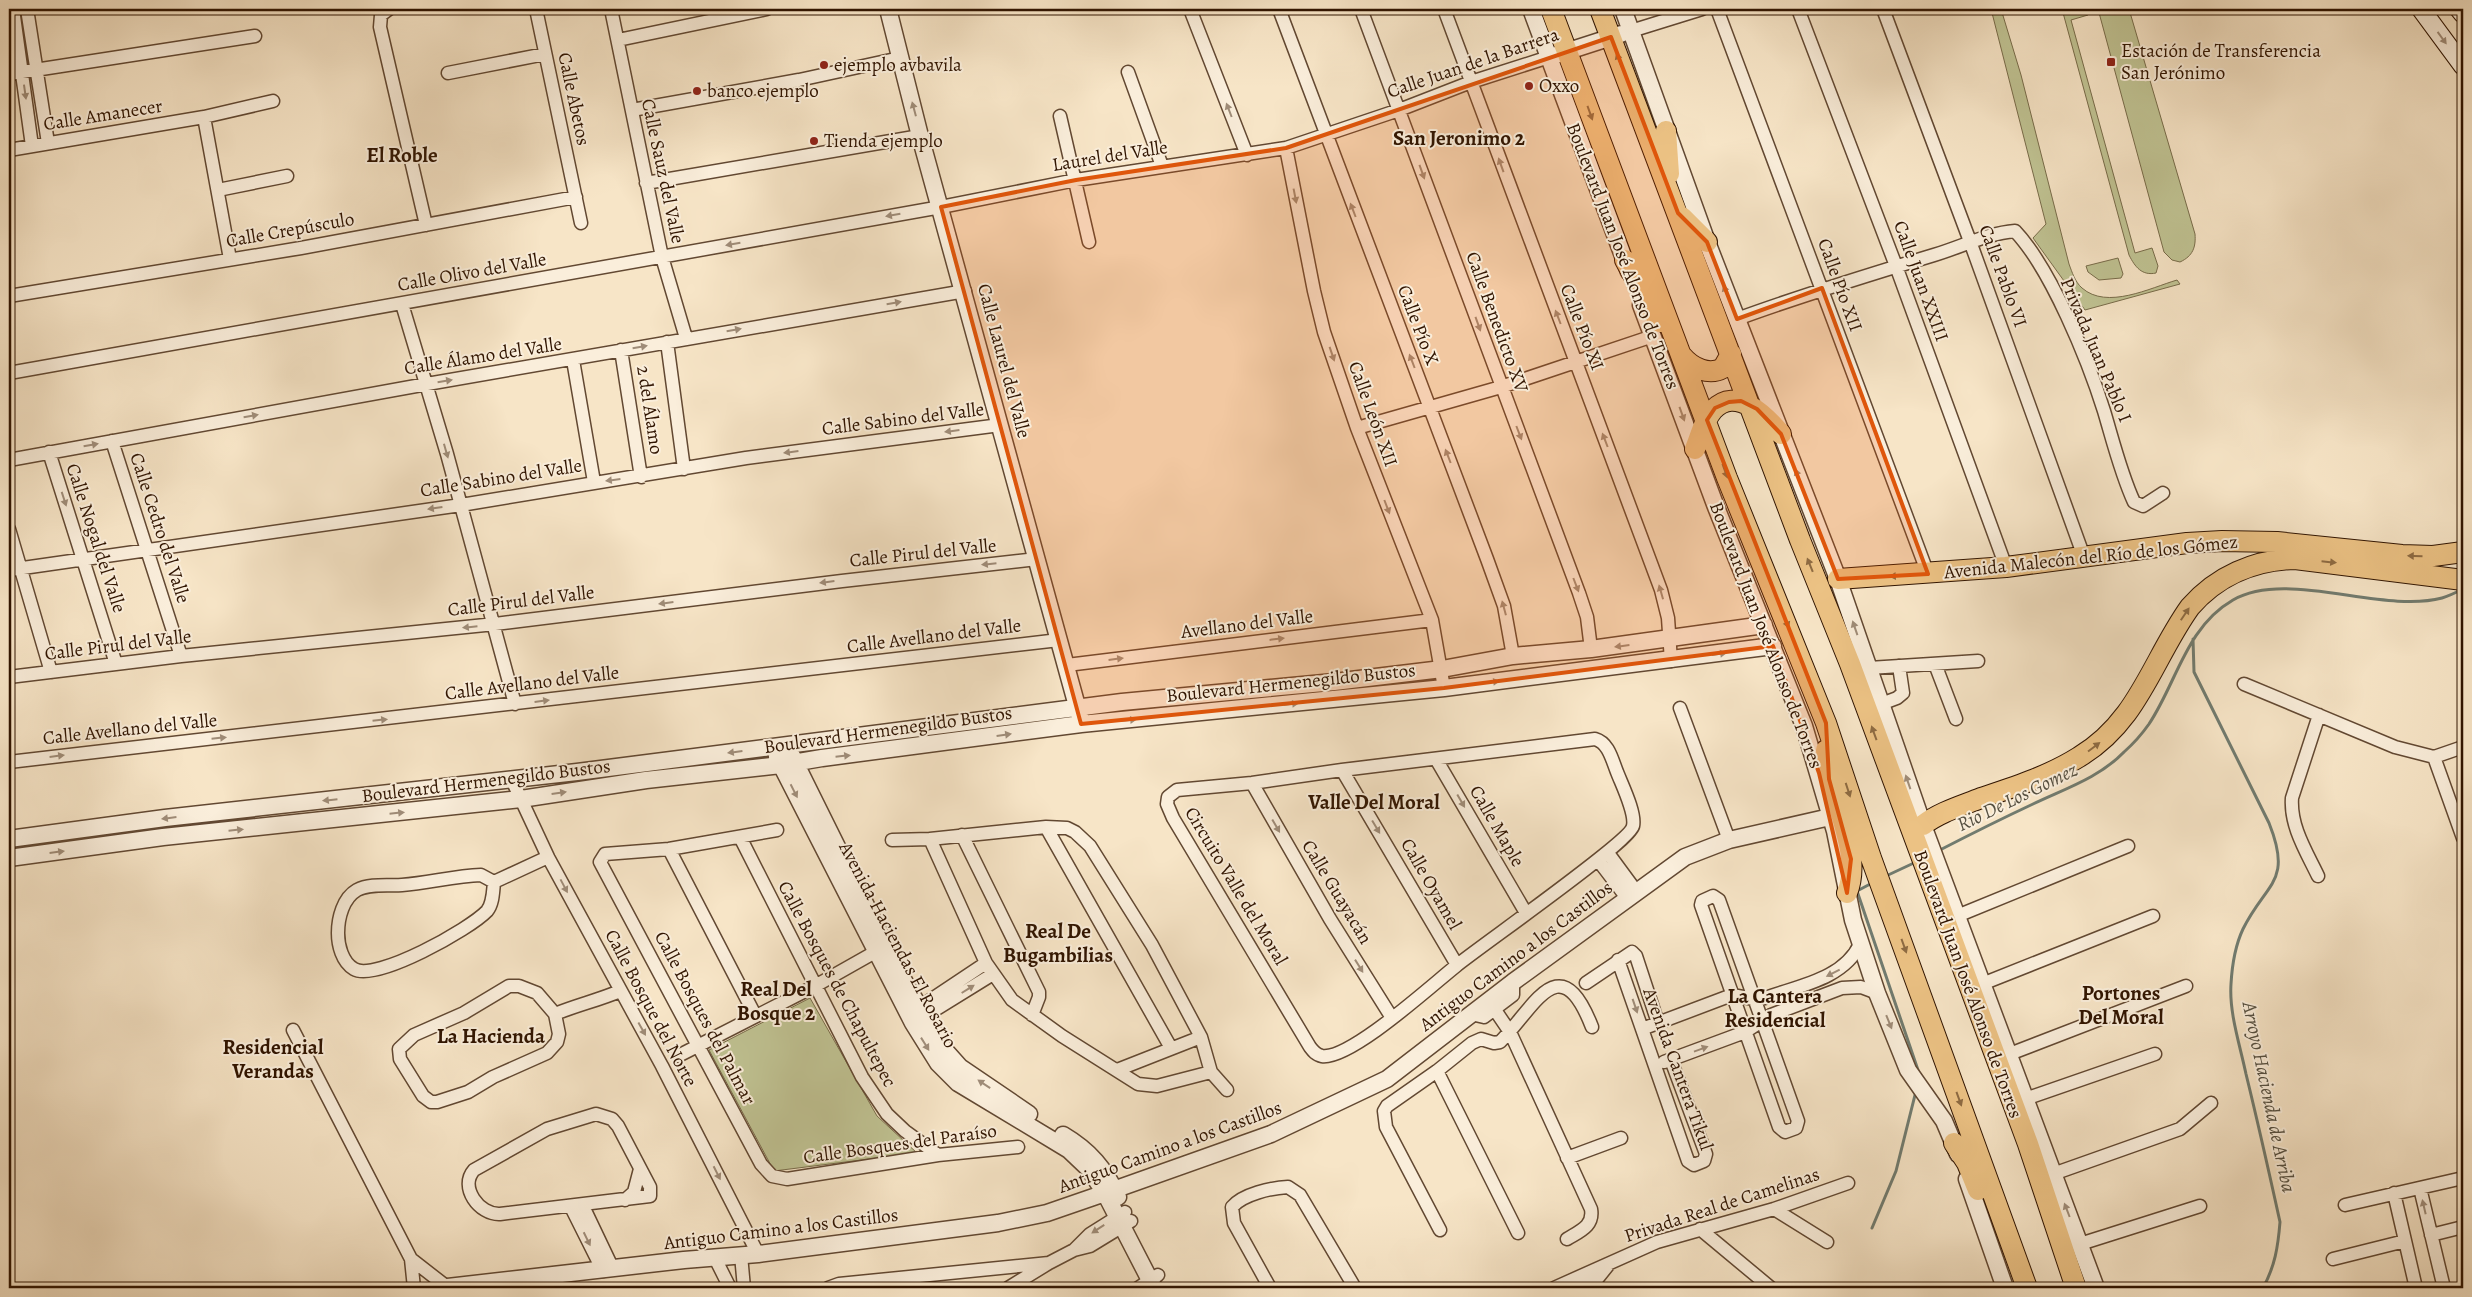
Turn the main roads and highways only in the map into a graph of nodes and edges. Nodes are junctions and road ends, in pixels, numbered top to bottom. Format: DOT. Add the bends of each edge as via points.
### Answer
graph roads {
  1 [pos="1551,9"];
  2 [pos="1600,9"];
  3 [pos="2421,9"];
  4 [pos="2460,9"];
  5 [pos="2463,14"];
  6 [pos="2463,66"];
  7 [pos="1666,131"];
  8 [pos="1670,193"];
  9 [pos="1678,213"];
  10 [pos="1707,242"];
  11 [pos="1625,260"];
  12 [pos="1731,354"];
  13 [pos="1684,359"];
  14 [pos="1750,405"];
  15 [pos="1707,420"];
  16 [pos="1780,434"];
  17 [pos="1695,449"];
  18 [pos="2463,552"];
  19 [pos="1838,579"];
  20 [pos="2463,580"];
  21 [pos="1826,723"];
  22 [pos="1919,827"];
  23 [pos="1847,893"];
  24 [pos="1954,1143"];
  25 [pos="2026,1288"];
  26 [pos="2076,1288"];
  1 -- 13 [label="main road, Boulevard Juan José Alonso de Torres, one-way" via="1558,54"];
  8 -- 2 [label="main road, Boulevard Juan José Alonso de Torres, one-way"];
  3 -- 6 [label="main road, one-way"];
  4 -- 5 [label="main road"];
  7 -- 8 [label="main road"];
  8 -- 9 [label="main road, Boulevard Juan José Alonso de Torres"];
  9 -- 10 [label="main road"];
  9 -- 12 [label="main road, Boulevard Juan José Alonso de Torres"];
  11 -- 13 [label="main road" via="1662,328"];
  12 -- 13 [label="main road" via="1726,365 1715,372 1702,370"];
  12 -- 14 [label="main road, Boulevard Juan José Alonso de Torres"];
  13 -- 15 [label="main road, Boulevard Juan José Alonso de Torres"];
  14 -- 15 [label="main road" via="1735,401 1719,406"];
  14 -- 16 [label="main road"];
  22 -- 14 [label="main road, Boulevard Juan José Alonso de Torres, one-way" via="1800,540"];
  15 -- 17 [label="main road"];
  15 -- 21 [label="main road, Boulevard Juan José Alonso de Torres, one-way" via="1727,478"];
  18 -- 19 [label="main road, Avenida Malecón del Río de los Gómez, one-way" via="2434,556 2402,555 2277,542 2230,541 2187,543 2006,567"];
  22 -- 20 [label="main road, Avenida Malecón del Río de los Gómez, one-way" via="1948,811 2056,770 2096,746 2129,712 2190,607 2200,595 2245,567 2278,559 2333,562"];
  21 -- 23 [label="main road" via="1829,779 1851,859"];
  21 -- 25 [label="main road, Boulevard Juan José Alonso de Torres, one-way" via="1871,858"];
  22 -- 26 [label="main road, Boulevard Juan José Alonso de Torres"];
  24 -- 25 [label="main road" via="1972,1174 2000,1248 2013,1273"];
}
